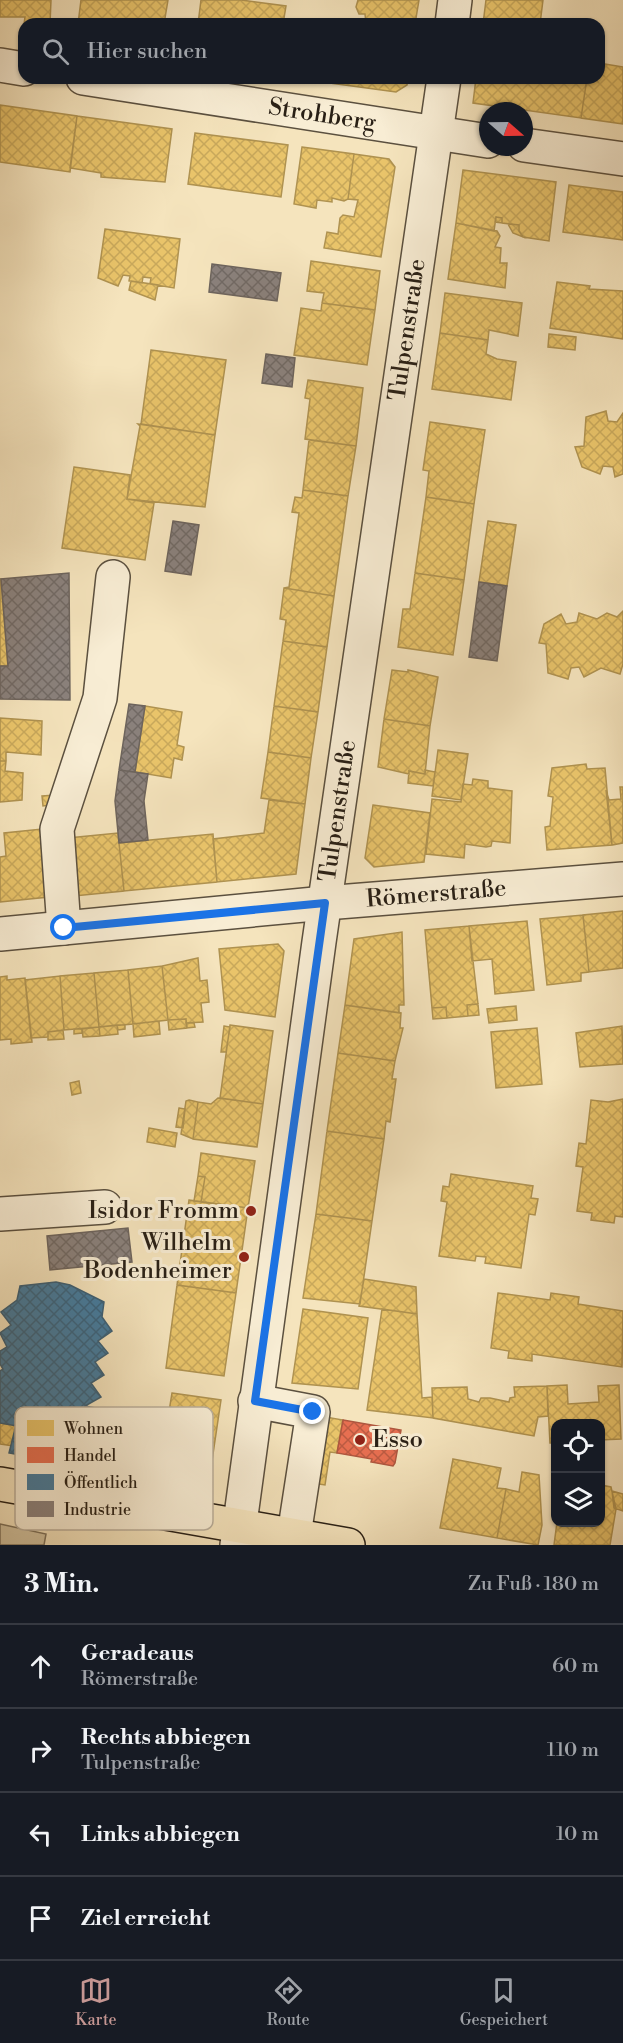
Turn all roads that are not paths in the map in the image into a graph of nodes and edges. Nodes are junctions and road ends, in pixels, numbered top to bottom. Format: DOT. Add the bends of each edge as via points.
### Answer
graph roads {
  1 [pos="455,0"];
  2 [pos="453,18"];
  3 [pos="0,65"];
  4 [pos="18,68"];
  5 [pos="121,84"];
  6 [pos="443,84"];
  7 [pos="436,134"];
  8 [pos="479,140"];
  9 [pos="533,147"];
  10 [pos="623,159"];
  11 [pos="113,577"];
  12 [pos="623,879"];
  13 [pos="325,903"];
  14 [pos="64,928"];
  15 [pos="0,934"];
  16 [pos="105,1207"];
  17 [pos="0,1214"];
  18 [pos="255,1401"];
  19 [pos="0,1484"];
  20 [pos="15,1487"];
  21 [pos="213,1530"];
  22 [pos="238,1535"];
  23 [pos="294,1535"];
  24 [pos="348,1545"];
  1 -- 2 [label="street"];
  3 -- 4 [label="street"];
  5 -- 7 [label="street, Strohberg"];
  6 -- 7 [label="street, Tulpenstraße"];
  7 -- 8 [label="street, Strohberg"];
  7 -- 13 [label="street, Tulpenstraße"];
  9 -- 10 [label="street"];
  11 -- 14 [label="street" via="100,698 57,829"];
  12 -- 13 [label="street, Römerstraße"];
  13 -- 14 [label="street, Römerstraße"];
  13 -- 18 [label="street, Tulpenstraße"];
  14 -- 15 [label="street, Römerstraße"];
  16 -- 17 [label="street"];
  18 -- 22 [label="street, Tulpenstraße"];
  18 -- 23 [label="street" via="313,1412"];
  19 -- 20 [label="main road"];
  21 -- 22 [label="main road"];
  22 -- 23 [label="main road"];
  23 -- 24 [label="main road"];
}
